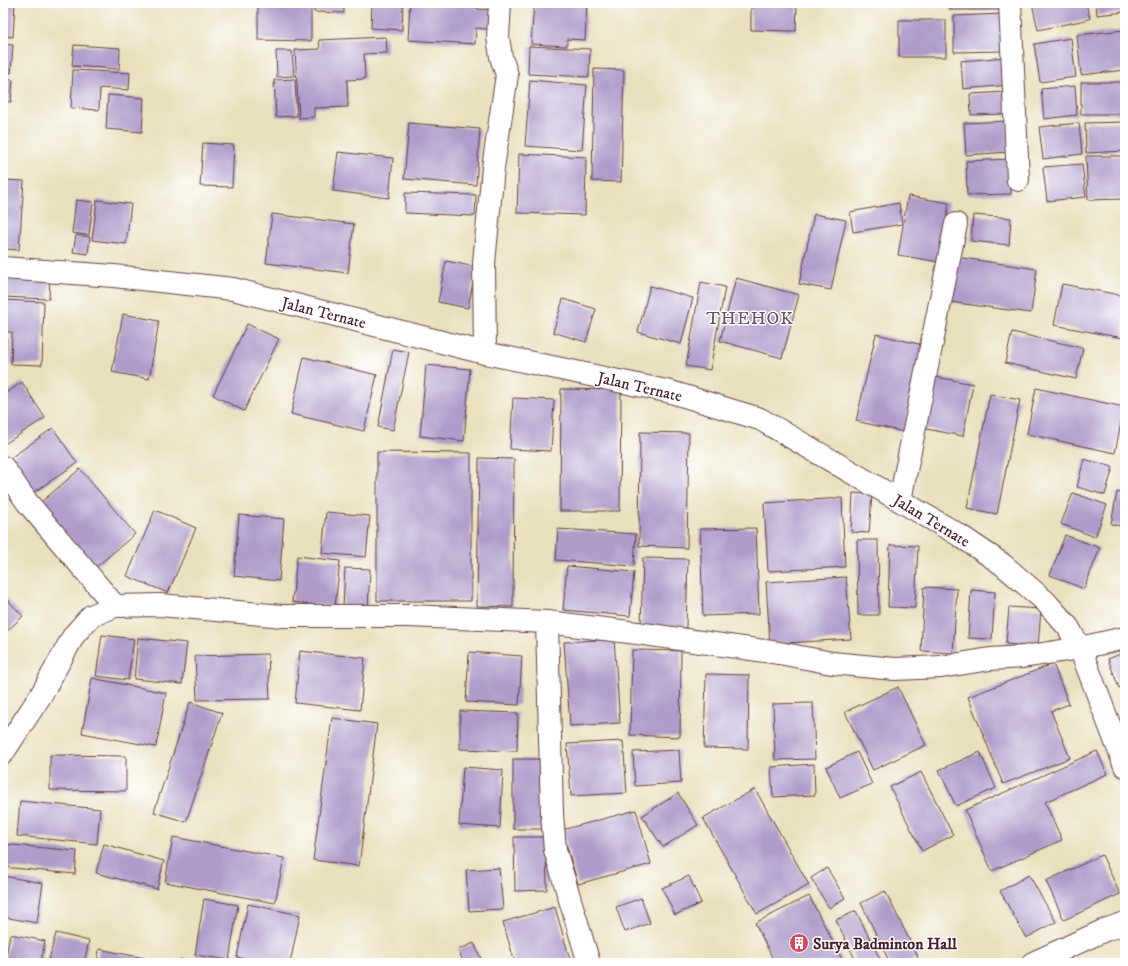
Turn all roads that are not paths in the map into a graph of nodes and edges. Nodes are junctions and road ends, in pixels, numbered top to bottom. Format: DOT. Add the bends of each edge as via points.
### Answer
graph roads {
  1 [pos="500,3"];
  2 [pos="1010,3"];
  3 [pos="1018,180"];
  4 [pos="956,224"];
  5 [pos="3,268"];
  6 [pos="486,353"];
  7 [pos="3,467"];
  8 [pos="900,500"];
  9 [pos="115,606"];
  10 [pos="547,622"];
  11 [pos="1125,638"];
  12 [pos="1080,648"];
  13 [pos="3,753"];
  14 [pos="1125,766"];
  15 [pos="1125,924"];
  16 [pos="589,963"];
  17 [pos="1033,963"];
  1 -- 6 [label="street" via="498,37 507,75 493,168 484,263"];
  2 -- 3 [label="street"];
  4 -- 8 [label="street"];
  5 -- 6 [label="street, Jalan Ternate" via="114,276 233,289"];
  6 -- 8 [label="street, Jalan Ternate" via="671,392 760,419"];
  7 -- 9 [label="street" via="27,502"];
  8 -- 12 [label="street, Jalan Ternate" via="1002,564 1045,601 1068,627"];
  9 -- 10 [label="street" via="160,605 282,616 409,616"];
  9 -- 13 [label="street" via="91,616 74,635 41,695"];
  10 -- 12 [label="street" via="684,639 832,663 895,669 940,667"];
  10 -- 16 [label="street" via="555,850"];
  11 -- 12 [label="street"];
  12 -- 14 [label="street, Jalan Ternate"];
  15 -- 17 [label="street" via="1105,930"];
}
